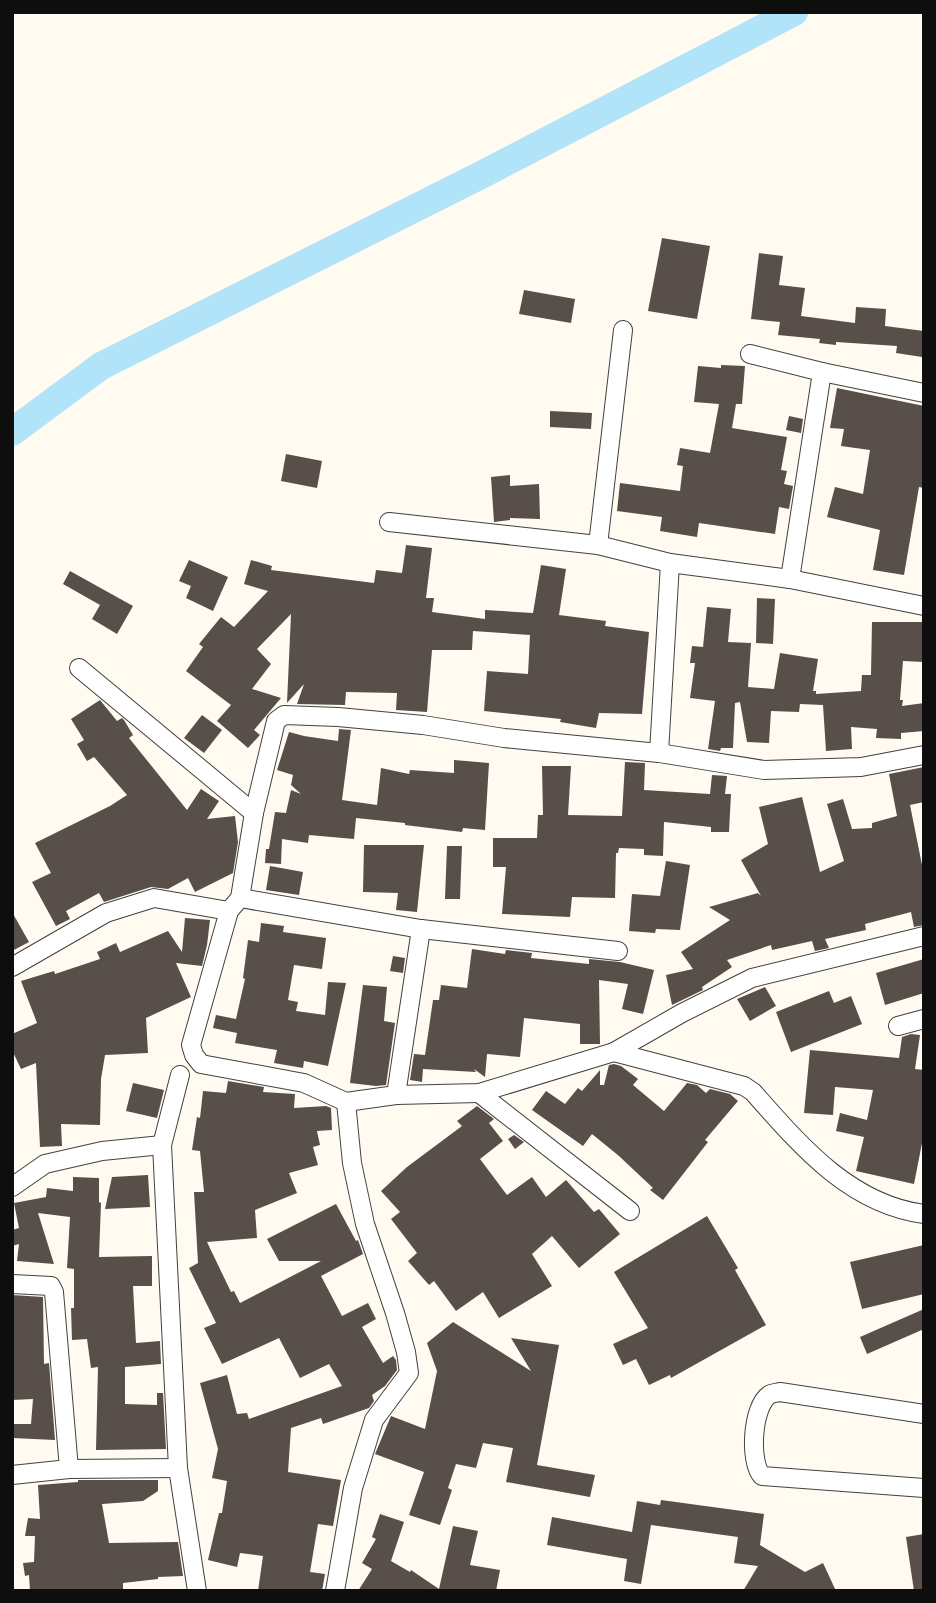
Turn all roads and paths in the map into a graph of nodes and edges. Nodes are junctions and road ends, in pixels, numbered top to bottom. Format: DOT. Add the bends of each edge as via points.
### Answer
graph roads {
  1 [pos="623,330"];
  2 [pos="750,354"];
  3 [pos="822,372"];
  4 [pos="924,393"];
  5 [pos="389,522"];
  6 [pos="598,545"];
  7 [pos="670,563"];
  8 [pos="790,579"];
  9 [pos="924,606"];
  10 [pos="79,668"];
  11 [pos="659,752"];
  12 [pos="924,755"];
  13 [pos="254,813"];
  14 [pos="234,905"];
  15 [pos="421,929"];
  16 [pos="924,936"];
  17 [pos="618,951"];
  18 [pos="12,967"];
  19 [pos="924,1018"];
  20 [pos="898,1027"];
  21 [pos="614,1052"];
  22 [pos="180,1075"];
  23 [pos="479,1093"];
  24 [pos="396,1095"];
  25 [pos="346,1102"];
  26 [pos="162,1145"];
  27 [pos="12,1187"];
  28 [pos="630,1211"];
  29 [pos="924,1214"];
  30 [pos="12,1284"];
  31 [pos="924,1414"];
  32 [pos="178,1468"];
  33 [pos="69,1469"];
  34 [pos="12,1475"];
  35 [pos="924,1489"];
  36 [pos="197,1591"];
  37 [pos="335,1591"];
  1 -- 6 [label="street"];
  2 -- 3 [label="street"];
  3 -- 4 [label="street"];
  3 -- 8 [label="street"];
  5 -- 6 [label="street"];
  6 -- 7 [label="street"];
  7 -- 8 [label="street"];
  7 -- 11 [label="street"];
  8 -- 9 [label="street"];
  10 -- 13 [label="street"];
  11 -- 12 [label="street" via="764,770 862,767"];
  11 -- 13 [label="street" via="284,715 276,721"];
  13 -- 14 [label="street"];
  14 -- 15 [label="street"];
  14 -- 18 [label="street" via="154,898 106,913"];
  14 -- 25 [label="street" via="191,1045 194,1055 201,1065 304,1083"];
  15 -- 17 [label="street"];
  15 -- 24 [label="street"];
  16 -- 21 [label="street" via="752,978"];
  19 -- 20 [label="street"];
  21 -- 23 [label="street"];
  21 -- 29 [label="street" via="744,1086 842,1181 876,1202"];
  22 -- 26 [label="street"];
  23 -- 24 [label="street"];
  23 -- 28 [label="street"];
  24 -- 25 [label="street"];
  25 -- 37 [label="street" via="365,1224 395,1313 409,1373 374,1420 353,1488"];
  26 -- 27 [label="street" via="102,1151 46,1164"];
  26 -- 32 [label="street"];
  30 -- 33 [label="street" via="51,1286 54,1292"];
  31 -- 35 [label="street" via="780,1392 768,1395 762,1403 753,1456 762,1476"];
  32 -- 33 [label="street"];
  32 -- 36 [label="street"];
  33 -- 34 [label="street"];
}
